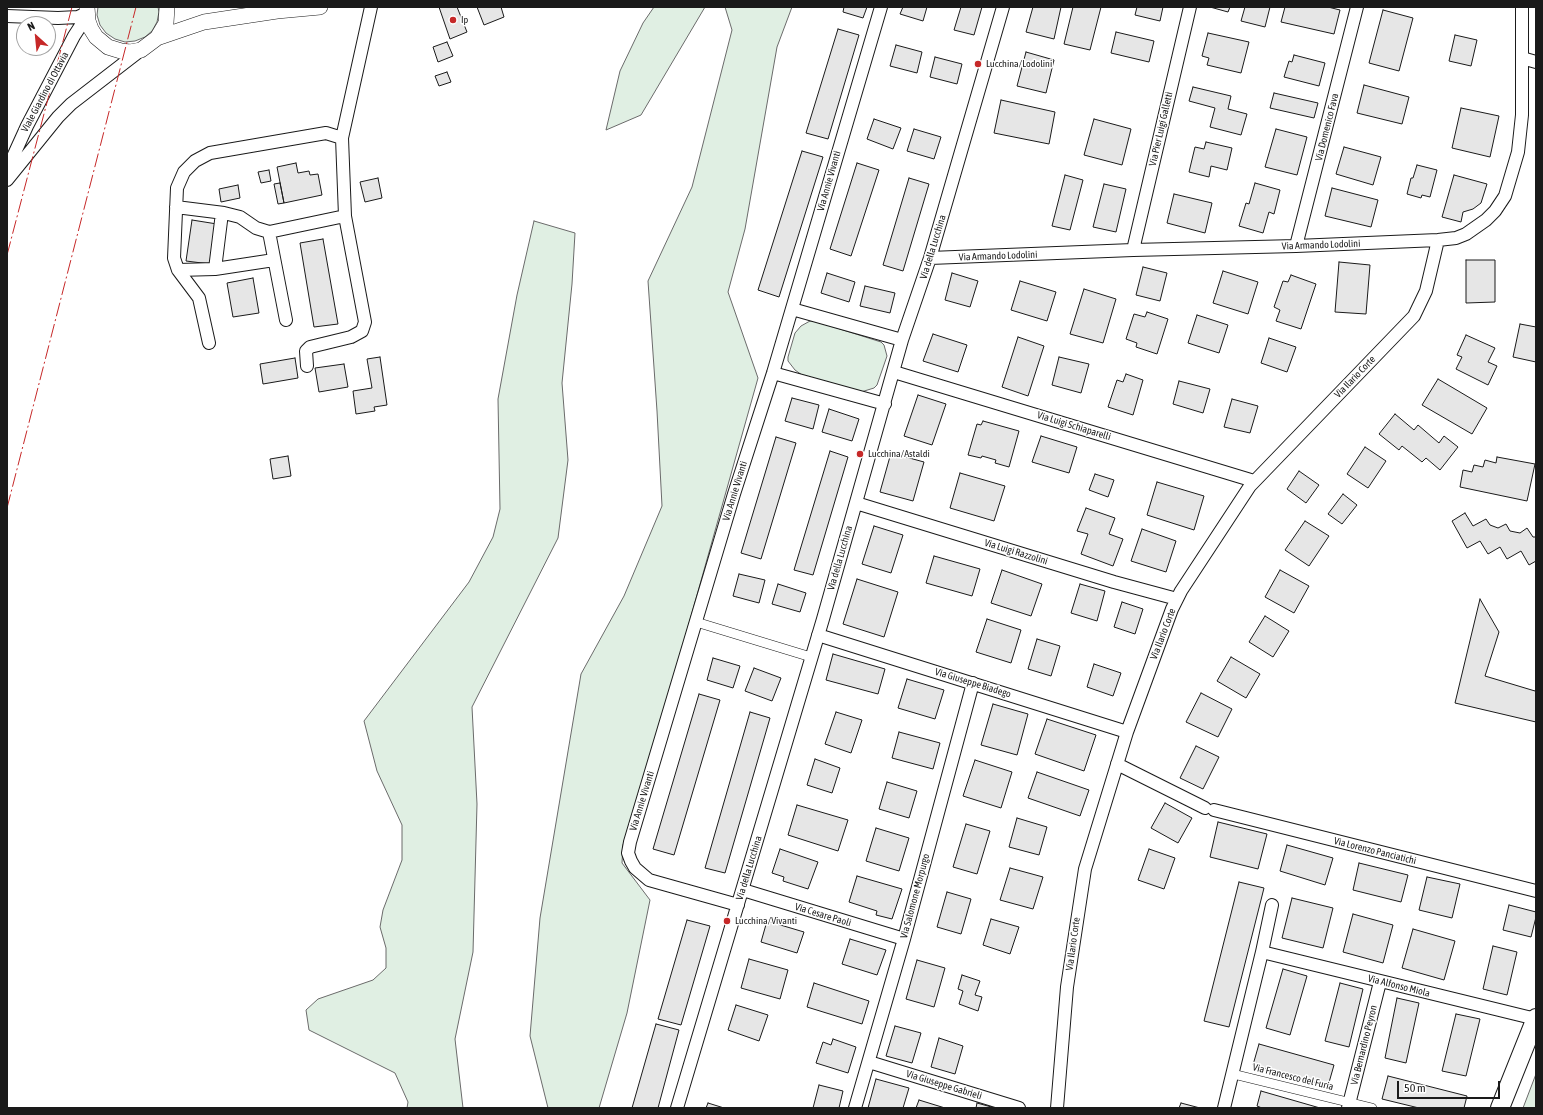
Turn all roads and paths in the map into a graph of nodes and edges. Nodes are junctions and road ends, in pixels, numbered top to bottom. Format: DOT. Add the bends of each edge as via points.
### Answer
graph roads {
  1 [pos="167,7"];
  2 [pos="245,7"];
  3 [pos="320,7"];
  4 [pos="371,7"];
  5 [pos="881,7"];
  6 [pos="1003,7"];
  7 [pos="1190,7"];
  8 [pos="1357,7"];
  9 [pos="1522,7"];
  10 [pos="277,11"];
  11 [pos="87,12"];
  12 [pos="7,16"];
  13 [pos="157,38"];
  14 [pos="141,50"];
  15 [pos="1522,58"];
  16 [pos="1536,62"];
  17 [pos="342,138"];
  18 [pos="7,170"];
  19 [pos="7,180"];
  20 [pos="176,207"];
  21 [pos="222,213"];
  22 [pos="345,216"];
  23 [pos="269,232"];
  24 [pos="1438,240"];
  25 [pos="1296,246"];
  26 [pos="1133,250"];
  27 [pos="930,258"];
  28 [pos="274,260"];
  29 [pos="214,269"];
  30 [pos="178,270"];
  31 [pos="792,309"];
  32 [pos="286,320"];
  33 [pos="902,340"];
  34 [pos="209,343"];
  35 [pos="307,366"];
  36 [pos="894,372"];
  37 [pos="773,373"];
  38 [pos="885,404"];
  39 [pos="1254,481"];
  40 [pos="856,503"];
  41 [pos="1177,599"];
  42 [pos="696,622"];
  43 [pos="818,635"];
  44 [pos="811,657"];
  45 [pos="973,683"];
  46 [pos="1127,732"];
  47 [pos="1117,764"];
  48 [pos="742,890"];
  49 [pos="1536,891"];
  50 [pos="738,904"];
  51 [pos="1272,905"];
  52 [pos="904,939"];
  53 [pos="1262,952"];
  54 [pos="1380,982"];
  55 [pos="1536,1019"];
  56 [pos="869,1062"];
  57 [pos="1233,1074"];
  58 [pos="1349,1105"];
  59 [pos="677,1108"];
  60 [pos="855,1108"];
  61 [pos="1019,1108"];
  62 [pos="1058,1108"];
  63 [pos="1224,1108"];
  64 [pos="1372,1108"];
  65 [pos="1500,1108"];
  1 -- 13 [label="street" via="166,23"];
  2 -- 10 [label="street"];
  3 -- 10 [label="street"];
  4 -- 17 [label="street"];
  5 -- 31 [label="street, Via Annie Vivanti"];
  6 -- 27 [label="street, Via della Lucchina"];
  7 -- 26 [label="street, Via Pier Luigi Galletti"];
  8 -- 25 [label="street, Via Domenico Fava"];
  9 -- 15 [label="street, Via Armando Lodolini"];
  10 -- 13 [label="street" via="204,22"];
  11 -- 12 [label="street" via="78,16 58,18"];
  11 -- 14 [label="street" via="91,29 108,47 121,51"];
  11 -- 18 [label="street, Viale Giardino di Ottavia" via="27,126"];
  13 -- 14 [label="street"];
  14 -- 19 [label="street, Viale Giardino di Ottavia" via="71,104"];
  15 -- 16 [label="street"];
  15 -- 24 [label="street, Via Armando Lodolini" via="1520,136 1505,196 1495,211 1476,228 1456,238"];
  17 -- 20 [label="street" via="326,133 210,153 195,161 184,172 177,188"];
  17 -- 22 [label="street"];
  20 -- 21 [label="street"];
  20 -- 30 [label="street" via="174,258"];
  21 -- 23 [label="street" via="240,217 256,228"];
  21 -- 29 [label="street"];
  22 -- 23 [label="street"];
  22 -- 35 [label="street" via="365,322 362,331 351,337 310,346 306,351"];
  23 -- 28 [label="street"];
  24 -- 25 [label="street, Via Armando Lodolini"];
  24 -- 39 [label="street, Via Ilario Corte" via="1426,291 1414,316"];
  25 -- 26 [label="street, Via Armando Lodolini"];
  26 -- 27 [label="street, Via Armando Lodolini"];
  27 -- 33 [label="street, Via della Lucchina"];
  28 -- 29 [label="street"];
  28 -- 32 [label="street"];
  29 -- 30 [label="street"];
  30 -- 34 [label="street" via="199,298"];
  31 -- 33 [label="street"];
  31 -- 37 [label="street, Via Annie Vivanti"];
  33 -- 36 [label="street, Via della Lucchina"];
  36 -- 38 [label="street, Via della Lucchina"];
  36 -- 39 [label="street, Via Luigi Schiaparelli"];
  37 -- 38 [label="street"];
  37 -- 42 [label="street, Via Annie Vivanti"];
  38 -- 40 [label="street, Via della Lucchina"];
  39 -- 41 [label="street, Via Ilario Corte"];
  40 -- 41 [label="street, Via Luigi Razzolini"];
  40 -- 43 [label="street, Via della Lucchina"];
  41 -- 46 [label="street, Via Ilario Corte"];
  42 -- 44 [label="street"];
  42 -- 50 [label="street, Via Annie Vivanti" via="628,853 634,868 649,880"];
  43 -- 44 [label="street, Via della Lucchina"];
  43 -- 45 [label="street, Via Giuseppe Biadego"];
  44 -- 48 [label="street, Via della Lucchina"];
  45 -- 46 [label="street, Via Giuseppe Biadego"];
  45 -- 52 [label="street, Via Salomone Morpurgo"];
  46 -- 47 [label="street, Via Ilario Corte"];
  47 -- 49 [label="street, Via Lorenzo Panciatichi" via="1209,809"];
  47 -- 62 [label="street, Via Ilario Corte" via="1084,877 1067,987"];
  48 -- 50 [label="street, Via della Lucchina"];
  48 -- 52 [label="street, Via Cesare Paoli"];
  50 -- 59 [label="street, Via della Lucchina"];
  51 -- 53 [label="street"];
  52 -- 56 [label="street, Via Salomone Morpurgo"];
  53 -- 54 [label="street, Via Alfonso Miola"];
  53 -- 57 [label="street"];
  54 -- 55 [label="street, Via Alfonso Miola"];
  54 -- 58 [label="street, Via Bernardino Peyron"];
  55 -- 65 [label="main road"];
  56 -- 60 [label="street, Via Salomone Morpurgo"];
  56 -- 61 [label="street, Via Giuseppe Gabrieli"];
  57 -- 58 [label="street, Via Francesco del Furia"];
  57 -- 63 [label="street"];
  58 -- 64 [label="street, Via Francesco del Furia"];
}
